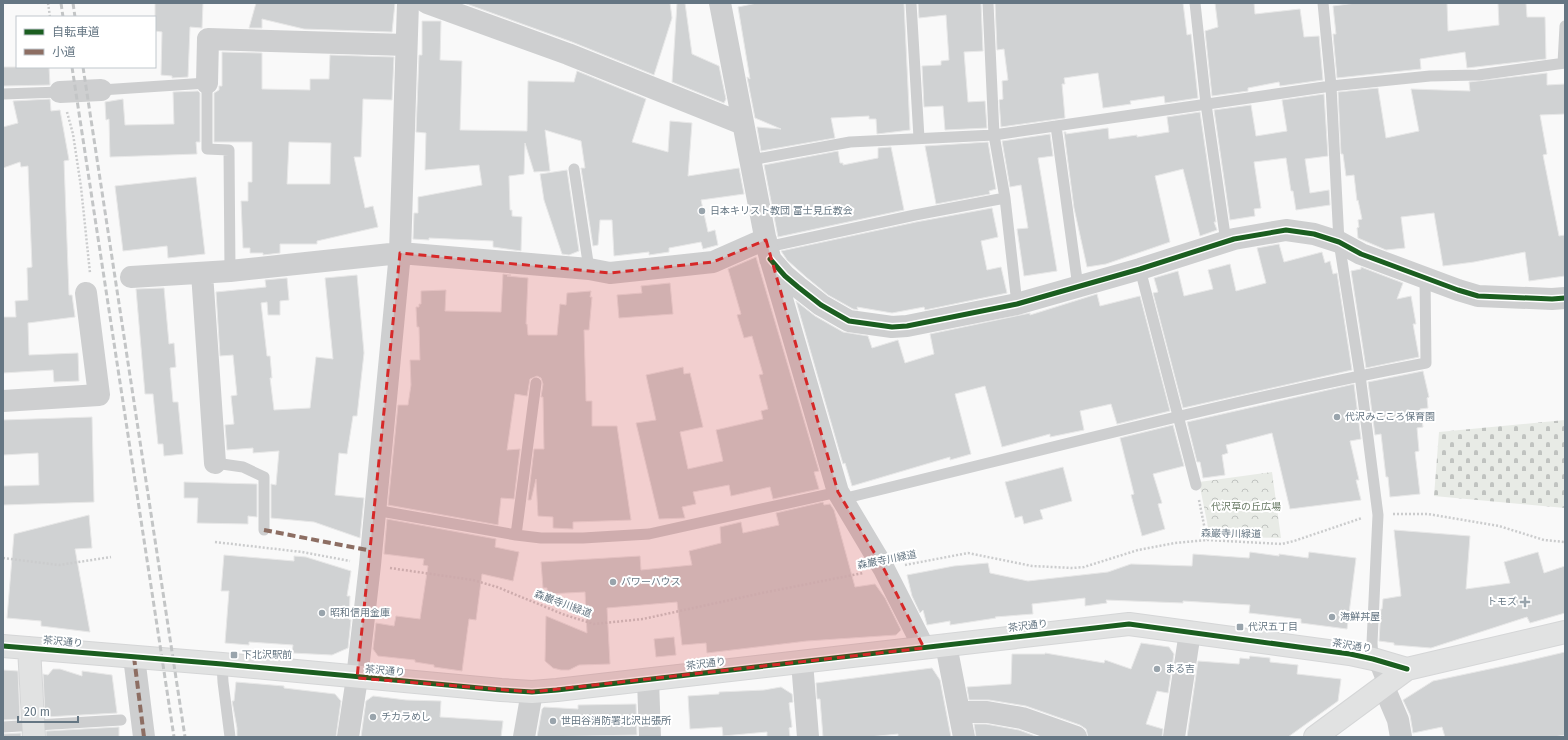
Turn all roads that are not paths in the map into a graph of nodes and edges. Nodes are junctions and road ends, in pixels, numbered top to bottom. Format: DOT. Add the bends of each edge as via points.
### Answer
graph roads {
  1 [pos="408,3"];
  2 [pos="427,3"];
  3 [pos="720,3"];
  4 [pos="911,3"];
  5 [pos="988,3"];
  6 [pos="1195,3"];
  7 [pos="1324,3"];
  8 [pos="1565,26"];
  9 [pos="406,45"];
  10 [pos="1564,63"];
  11 [pos="207,83"];
  12 [pos="1331,86"];
  13 [pos="101,90"];
  14 [pos="60,92"];
  15 [pos="3,94"];
  16 [pos="1206,104"];
  17 [pos="743,124"];
  18 [pos="1056,126"];
  19 [pos="994,135"];
  20 [pos="919,138"];
  21 [pos="751,160"];
  22 [pos="574,169"];
  23 [pos="1005,198"];
  24 [pos="1226,242"];
  25 [pos="1339,242"];
  26 [pos="768,249"];
  27 [pos="400,253"];
  28 [pos="589,269"];
  29 [pos="1140,269"];
  30 [pos="230,272"];
  31 [pos="202,273"];
  32 [pos="131,277"];
  33 [pos="1425,278"];
  34 [pos="1078,287"];
  35 [pos="86,293"];
  36 [pos="1565,298"];
  37 [pos="1017,304"];
  38 [pos="1360,375"];
  39 [pos="536,383"];
  40 [pos="3,401"];
  41 [pos="1178,417"];
  42 [pos="215,463"];
  43 [pos="1196,485"];
  44 [pos="840,496"];
  45 [pos="375,510"];
  46 [pos="264,530"];
  47 [pos="516,535"];
  48 [pos="1190,632"];
  49 [pos="1565,632"];
  50 [pos="946,645"];
  51 [pos="3,646"];
  52 [pos="29,648"];
  53 [pos="924,648"];
  54 [pos="134,657"];
  55 [pos="1374,658"];
  56 [pos="802,662"];
  57 [pos="222,664"];
  58 [pos="1407,669"];
  59 [pos="357,678"];
  60 [pos="648,680"];
  61 [pos="1384,687"];
  62 [pos="532,692"];
  63 [pos="960,712"];
  64 [pos="121,720"];
  65 [pos="3,727"];
  66 [pos="34,731"];
  67 [pos="144,737"];
  68 [pos="230,737"];
  69 [pos="348,737"];
  70 [pos="524,737"];
  71 [pos="650,737"];
  72 [pos="808,737"];
  73 [pos="964,737"];
  74 [pos="1076,737"];
  75 [pos="1174,737"];
  76 [pos="1315,737"];
  77 [pos="1401,737"];
  1 -- 9 [label="street"];
  2 -- 17 [label="street" via="568,54"];
  3 -- 17 [label="street"];
  4 -- 20 [label="lane"];
  5 -- 19 [label="lane"];
  6 -- 16 [label="lane"];
  7 -- 12 [label="lane"];
  8 -- 10 [label="lane"];
  9 -- 11 [label="street" via="208,39"];
  9 -- 27 [label="street"];
  10 -- 12 [label="lane" via="1478,75 1430,76"];
  11 -- 13 [label="lane"];
  11 -- 30 [label="lane" via="207,149 229,150"];
  12 -- 16 [label="lane"];
  12 -- 25 [label="lane"];
  13 -- 14 [label="street"];
  14 -- 15 [label="lane"];
  16 -- 18 [label="lane"];
  16 -- 24 [label="lane"];
  17 -- 21 [label="street"];
  18 -- 19 [label="lane"];
  18 -- 34 [label="lane"];
  19 -- 20 [label="lane"];
  19 -- 23 [label="lane"];
  20 -- 21 [label="lane" via="850,142"];
  21 -- 26 [label="street"];
  22 -- 28 [label="lane"];
  23 -- 26 [label="lane" via="915,215"];
  23 -- 37 [label="lane"];
  24 -- 25 [label="street" via="1286,230 1314,234"];
  24 -- 29 [label="street"];
  25 -- 33 [label="street" via="1361,254"];
  25 -- 38 [label="lane"];
  26 -- 28 [label="street" via="756,243 713,262 610,273"];
  26 -- 37 [label="street" via="785,276 821,305 849,321 892,327 907,326"];
  26 -- 44 [label="street"];
  27 -- 28 [label="street"];
  27 -- 30 [label="street"];
  27 -- 45 [label="street"];
  29 -- 34 [label="street"];
  29 -- 41 [label="lane"];
  30 -- 31 [label="street"];
  31 -- 32 [label="street"];
  31 -- 42 [label="street"];
  33 -- 36 [label="street" via="1478,296"];
  33 -- 38 [label="lane" via="1426,363"];
  34 -- 37 [label="street"];
  35 -- 40 [label="street" via="99,395"];
  38 -- 41 [label="lane"];
  38 -- 55 [label="lane" via="1378,515 1372,643"];
  39 -- 47 [label="lane"];
  41 -- 43 [label="lane"];
  41 -- 44 [label="lane"];
  42 -- 46 [label="lane" via="243,466 264,477"];
  44 -- 47 [label="lane" via="649,534 576,538"];
  44 -- 53 [label="street" via="884,569"];
  45 -- 47 [label="lane"];
  45 -- 59 [label="street"];
  48 -- 50 [label="street, 茶沢通り" via="1129,624"];
  48 -- 55 [label="street, 茶沢通り"];
  48 -- 75 [label="street"];
  49 -- 58 [label="street"];
  50 -- 53 [label="street, 茶沢通り"];
  50 -- 63 [label="street"];
  51 -- 52 [label="street, 茶沢通り"];
  52 -- 54 [label="street, 茶沢通り"];
  52 -- 66 [label="street"];
  53 -- 56 [label="street, 茶沢通り"];
  54 -- 57 [label="street, 茶沢通り"];
  54 -- 67 [label="street"];
  55 -- 58 [label="street, 茶沢通り"];
  55 -- 61 [label="lane"];
  56 -- 60 [label="street, 茶沢通り"];
  56 -- 72 [label="street"];
  57 -- 59 [label="street, 茶沢通り"];
  57 -- 68 [label="lane"];
  58 -- 61 [label="street"];
  59 -- 62 [label="street, 茶沢通り"];
  59 -- 69 [label="street"];
  60 -- 62 [label="street, 茶沢通り"];
  60 -- 71 [label="street"];
  61 -- 76 [label="street"];
  61 -- 77 [label="street" via="1398,720"];
  62 -- 70 [label="street"];
  63 -- 73 [label="street"];
  63 -- 74 [label="street" via="987,712 1022,718"];
  64 -- 66 [label="lane"];
  65 -- 66 [label="lane"];
}
